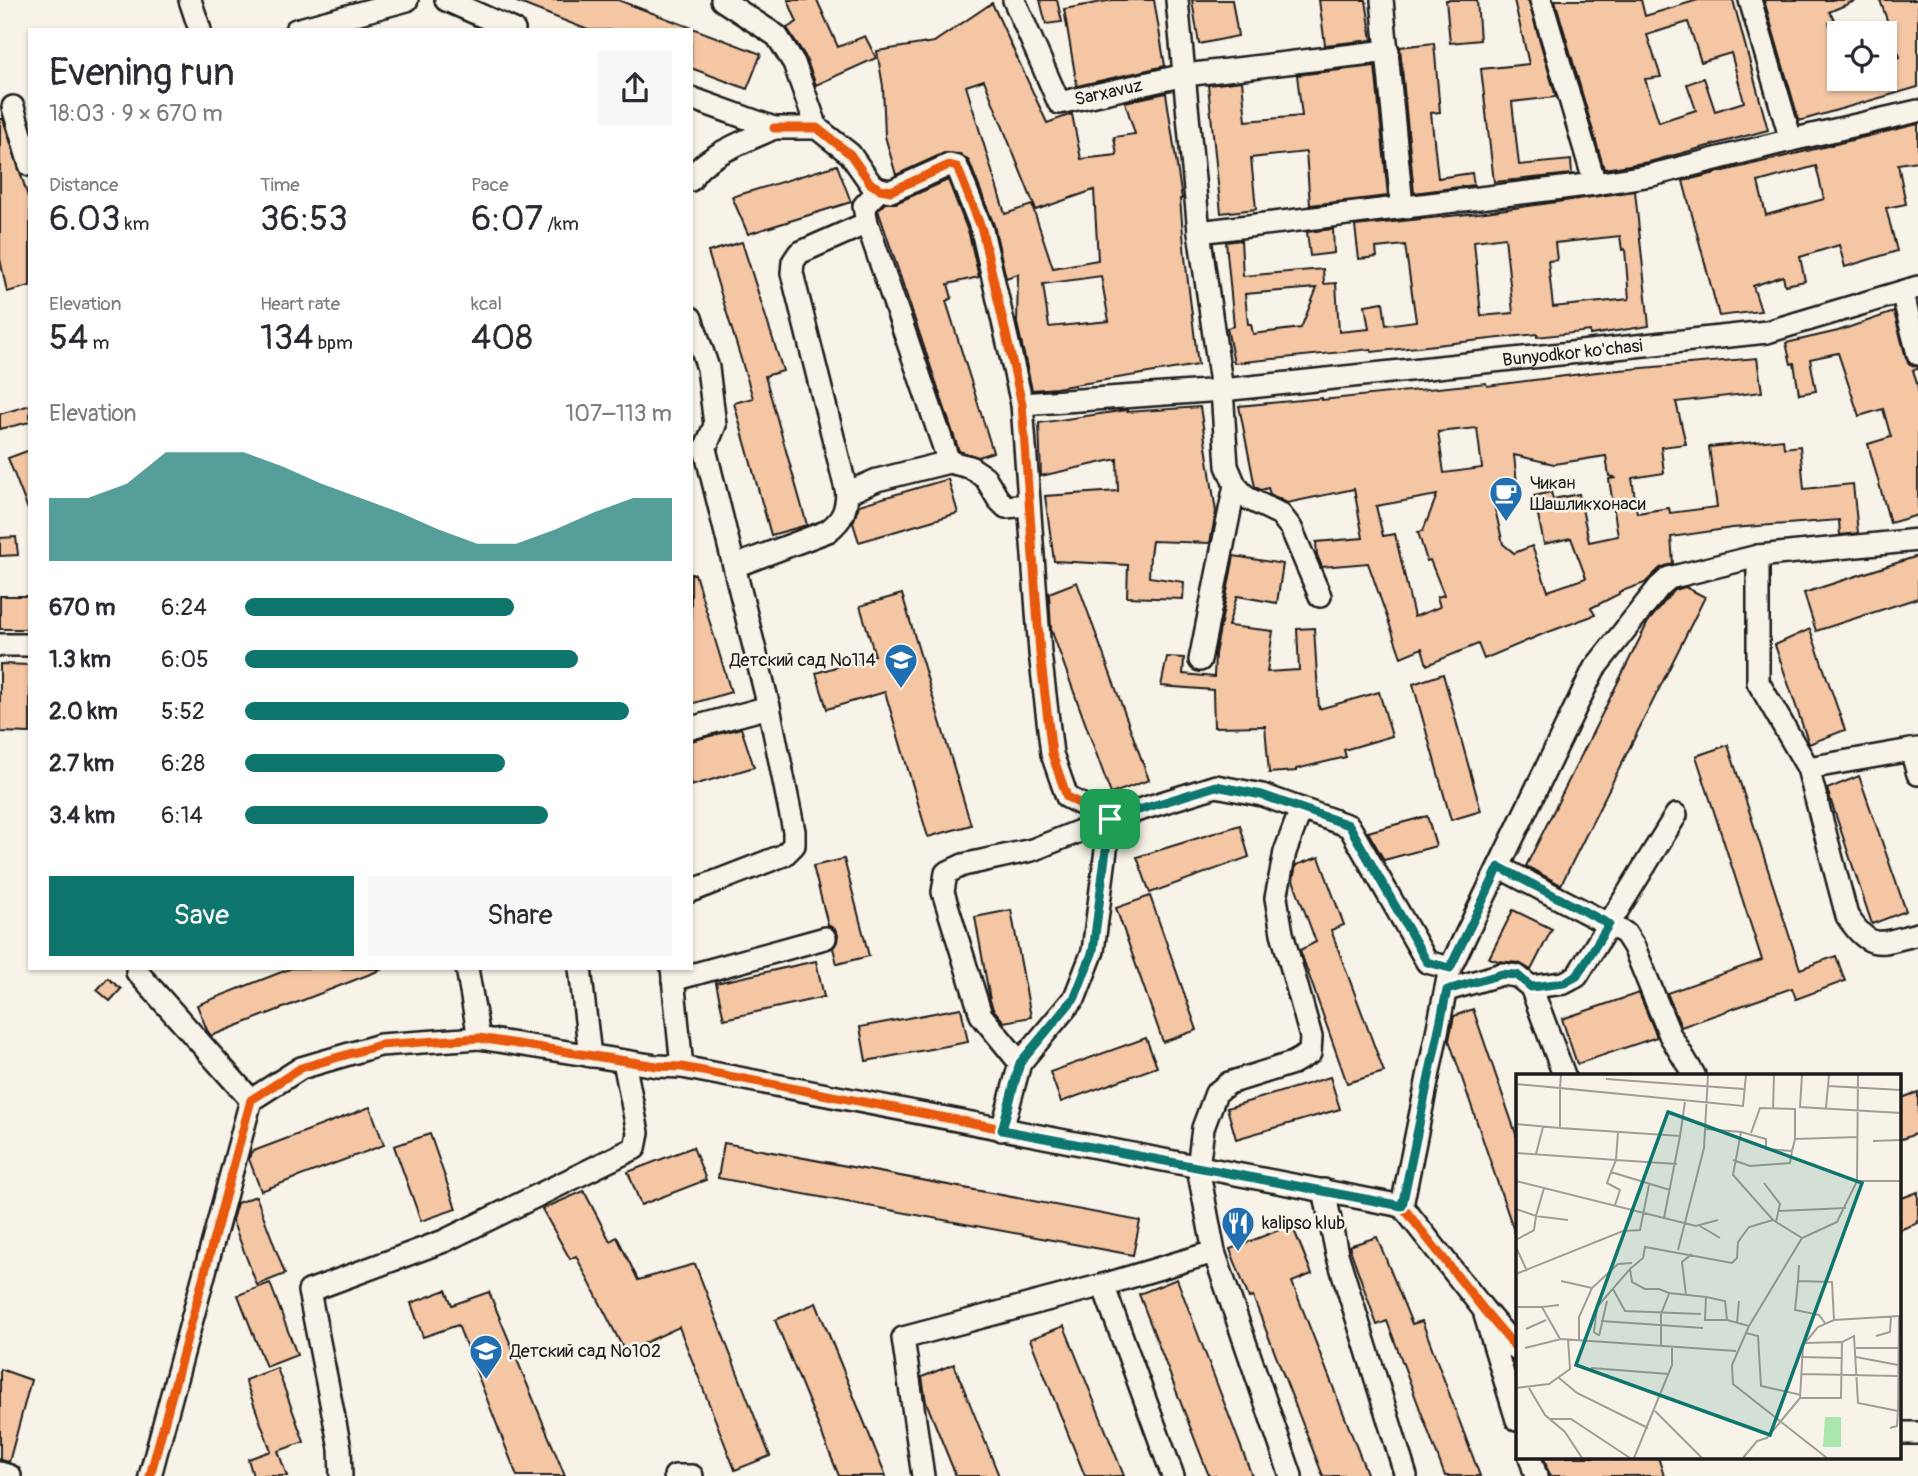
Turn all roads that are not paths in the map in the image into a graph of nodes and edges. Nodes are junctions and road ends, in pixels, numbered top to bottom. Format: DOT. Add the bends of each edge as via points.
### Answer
graph roads {
  1 [pos="190,0"];
  2 [pos="407,0"];
  3 [pos="446,0"];
  4 [pos="722,0"];
  5 [pos="1014,0"];
  6 [pos="1177,0"];
  7 [pos="1382,0"];
  8 [pos="1541,0"];
  9 [pos="1750,0"];
  10 [pos="199,28"];
  11 [pos="303,28"];
  12 [pos="509,28"];
  13 [pos="1388,51"];
  14 [pos="1185,75"];
  15 [pos="693,99"];
  16 [pos="13,107"];
  17 [pos="1918,111"];
  18 [pos="774,128"];
  19 [pos="817,128"];
  20 [pos="1791,140"];
  21 [pos="28,158"];
  22 [pos="693,176"];
  23 [pos="1595,184"];
  24 [pos="880,189"];
  25 [pos="1402,206"];
  26 [pos="867,223"];
  27 [pos="1199,232"];
  28 [pos="1910,290"];
  29 [pos="693,324"];
  30 [pos="1918,354"];
  31 [pos="1222,390"];
  32 [pos="1022,404"];
  33 [pos="698,445"];
  34 [pos="949,462"];
  35 [pos="1234,485"];
  36 [pos="847,493"];
  37 [pos="1028,505"];
  38 [pos="1918,540"];
  39 [pos="1758,556"];
  40 [pos="735,566"];
  41 [pos="1320,596"];
  42 [pos="0,645"];
  43 [pos="28,645"];
  44 [pos="1200,660"];
  45 [pos="769,707"];
  46 [pos="693,727"];
  47 [pos="1914,749"];
  48 [pos="1808,768"];
  49 [pos="1918,774"];
  50 [pos="1301,809"];
  51 [pos="1676,815"];
  52 [pos="1110,819"];
  53 [pos="1499,867"];
  54 [pos="693,890"];
  55 [pos="1609,924"];
  56 [pos="1918,934"];
  57 [pos="825,938"];
  58 [pos="1450,968"];
  59 [pos="693,969"];
  60 [pos="467,970"];
  61 [pos="580,970"];
  62 [pos="137,971"];
  63 [pos="672,974"];
  64 [pos="1531,987"];
  65 [pos="1447,990"];
  66 [pos="479,1038"];
  67 [pos="590,1056"];
  68 [pos="624,1061"];
  69 [pos="1020,1063"];
  70 [pos="682,1067"];
  71 [pos="1564,1074"];
  72 [pos="1693,1074"];
  73 [pos="251,1100"];
  74 [pos="1002,1130"];
  75 [pos="1198,1168"];
  76 [pos="1324,1190"];
  77 [pos="1402,1206"];
  78 [pos="1214,1252"];
  79 [pos="1103,1285"];
  80 [pos="1483,1310"];
  81 [pos="1516,1348"];
  82 [pos="1516,1417"];
  83 [pos="1900,1433"];
  84 [pos="1918,1433"];
  85 [pos="1530,1458"];
  86 [pos="0,1473"];
  87 [pos="10,1476"];
  88 [pos="150,1476"];
  89 [pos="341,1476"];
  90 [pos="675,1476"];
  91 [pos="692,1476"];
  92 [pos="923,1476"];
  93 [pos="1173,1476"];
  94 [pos="1290,1476"];
  95 [pos="1406,1476"];
  96 [pos="1536,1476"];
  1 -- 10 [label="street"];
  2 -- 11 [label="street"];
  3 -- 12 [label="street"];
  4 -- 19 [label="street" via="777,36 794,63"];
  5 -- 14 [label="street, Sarxavuz" via="1059,103"];
  6 -- 14 [label="street"];
  7 -- 13 [label="street"];
  8 -- 23 [label="street"];
  9 -- 20 [label="street"];
  13 -- 14 [label="street"];
  13 -- 25 [label="street"];
  14 -- 27 [label="street"];
  15 -- 18 [label="street"];
  16 -- 21 [label="street"];
  17 -- 20 [label="street"];
  18 -- 19 [label="street"];
  18 -- 22 [label="street" via="720,154"];
  19 -- 24 [label="street" via="850,154 871,184"];
  20 -- 23 [label="street" via="1652,175"];
  23 -- 25 [label="street"];
  24 -- 26 [label="street" via="864,206"];
  24 -- 32 [label="street" via="891,191 949,165 957,167 982,230"];
  25 -- 27 [label="street"];
  26 -- 34 [label="street"];
  26 -- 36 [label="street" via="799,253 792,274"];
  27 -- 31 [label="street"];
  28 -- 30 [label="street"];
  28 -- 31 [label="street, Bunyodkor ko'chasi" via="1767,332"];
  29 -- 33 [label="street" via="708,368 715,425"];
  31 -- 32 [label="street, Bunyodkor ko'chasi"];
  31 -- 35 [label="street" via="1227,466"];
  32 -- 37 [label="street"];
  33 -- 40 [label="street"];
  34 -- 36 [label="street" via="877,480"];
  34 -- 37 [label="street" via="985,477 1006,507"];
  35 -- 41 [label="street" via="1247,498 1280,514 1291,528"];
  35 -- 44 [label="street"];
  36 -- 40 [label="street" via="840,521 828,531"];
  37 -- 52 [label="street" via="1052,754 1067,797"];
  38 -- 39 [label="street"];
  39 -- 48 [label="street" via="1758,682"];
  39 -- 53 [label="street" via="1669,578 1659,587 1594,669"];
  40 -- 45 [label="street"];
  42 -- 43 [label="street"];
  45 -- 46 [label="street"];
  45 -- 54 [label="street" via="794,845 784,855"];
  47 -- 48 [label="street"];
  47 -- 49 [label="street"];
  48 -- 56 [label="street" via="1847,916 1860,936 1877,944"];
  50 -- 52 [label="street" via="1216,786"];
  50 -- 58 [label="street" via="1349,825 1427,962"];
  50 -- 75 [label="street" via="1285,852 1276,898 1311,1037 1310,1053 1229,1083 1216,1093 1203,1128"];
  51 -- 55 [label="street"];
  52 -- 69 [label="street" via="1093,951 1075,997"];
  52 -- 69 [label="street" via="1032,850 946,873 943,892 981,1015"];
  53 -- 55 [label="street"];
  53 -- 58 [label="street"];
  55 -- 64 [label="street" via="1577,976 1564,983"];
  55 -- 72 [label="street" via="1625,933 1634,947 1670,1035"];
  57 -- 59 [label="street"];
  58 -- 65 [label="street"];
  60 -- 66 [label="street"];
  61 -- 67 [label="street"];
  62 -- 73 [label="street"];
  63 -- 70 [label="street"];
  64 -- 65 [label="street" via="1517,975 1502,974"];
  64 -- 71 [label="street"];
  65 -- 77 [label="street"];
  66 -- 67 [label="street"];
  66 -- 73 [label="street" via="380,1045 302,1068"];
  67 -- 68 [label="street"];
  68 -- 70 [label="street"];
  68 -- 89 [label="street" via="638,1133 635,1148 444,1241 309,1291 340,1448"];
  69 -- 74 [label="street"];
  70 -- 74 [label="street"];
  73 -- 88 [label="street"];
  74 -- 75 [label="street"];
  75 -- 76 [label="street"];
  75 -- 78 [label="street"];
  76 -- 77 [label="street"];
  76 -- 95 [label="street" via="1337,1254"];
  77 -- 80 [label="street"];
  78 -- 79 [label="street"];
  78 -- 94 [label="street"];
  79 -- 92 [label="street" via="903,1338"];
  79 -- 93 [label="street"];
  80 -- 81 [label="street"];
  80 -- 82 [label="street"];
  83 -- 84 [label="street"];
  85 -- 96 [label="street"];
  86 -- 87 [label="street"];
  90 -- 91 [label="street"];
}
